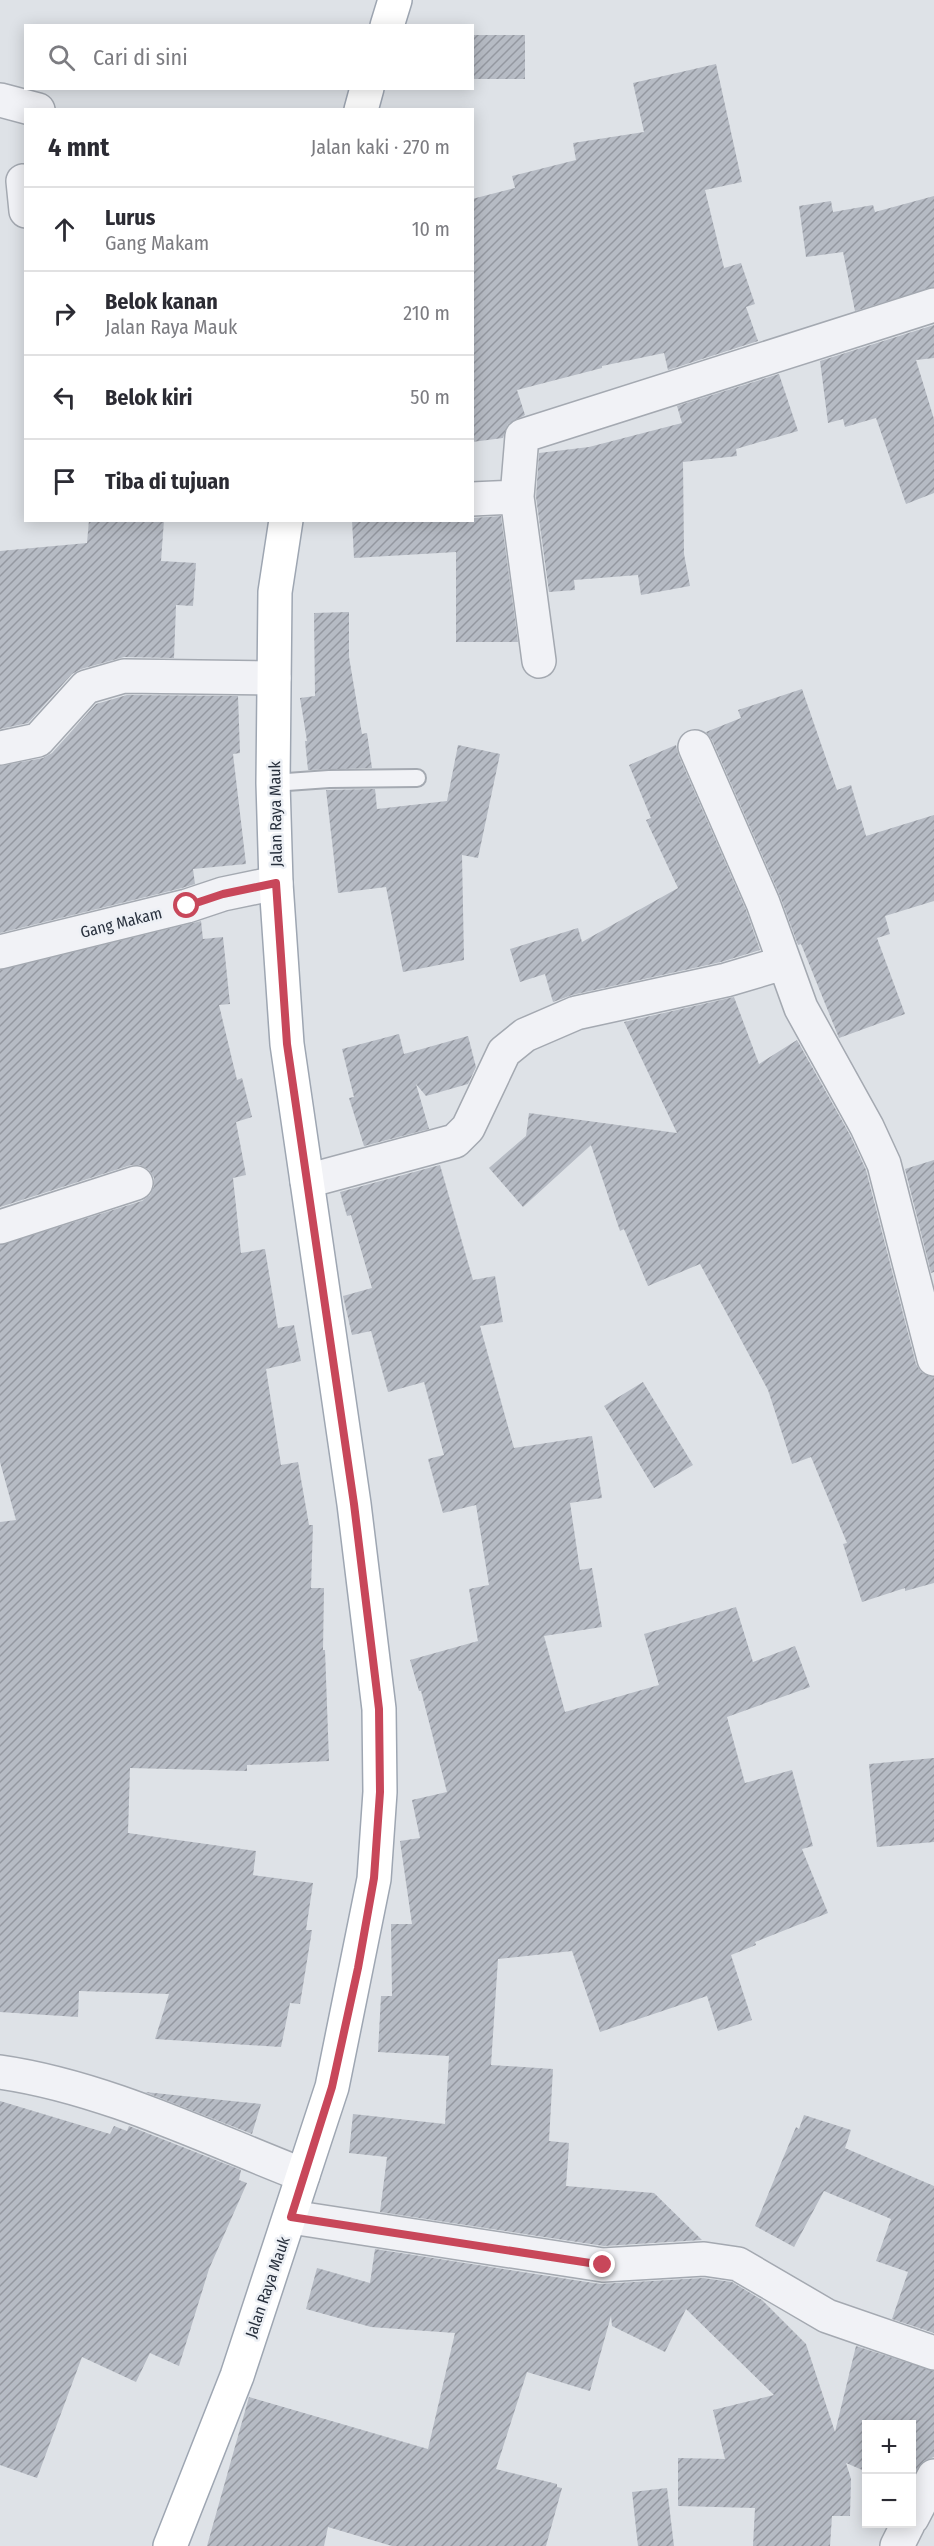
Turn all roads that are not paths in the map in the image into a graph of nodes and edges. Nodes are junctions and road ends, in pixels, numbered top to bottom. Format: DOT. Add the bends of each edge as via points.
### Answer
graph roads {
  1 [pos="394,0"];
  2 [pos="388,24"];
  3 [pos="367,90"];
  4 [pos="0,100"];
  5 [pos="30,108"];
  6 [pos="362,108"];
  7 [pos="934,305"];
  8 [pos="517,497"];
  9 [pos="474,499"];
  10 [pos="286,522"];
  11 [pos="539,661"];
  12 [pos="274,678"];
  13 [pos="695,747"];
  14 [pos="0,748"];
  15 [pos="417,778"];
  16 [pos="273,783"];
  17 [pos="276,883"];
  18 [pos="0,952"];
  19 [pos="783,963"];
  20 [pos="307,1181"];
  21 [pos="136,1183"];
  22 [pos="0,1227"];
  23 [pos="934,1359"];
  24 [pos="0,2072"];
  25 [pos="303,2175"];
  26 [pos="291,2217"];
  27 [pos="934,2353"];
  28 [pos="934,2476"];
  29 [pos="916,2510"];
  30 [pos="906,2528"];
  31 [pos="171,2546"];
  32 [pos="897,2546"];
  1 -- 2 [label="main road"];
  3 -- 6 [label="main road"];
  4 -- 5 [label="street"];
  7 -- 8 [label="street" via="522,436"];
  8 -- 9 [label="street"];
  8 -- 11 [label="street"];
  10 -- 12 [label="main road, Jalan Raya Mauk" via="275,592"];
  12 -- 14 [label="street" via="124,676 86,687 38,740"];
  12 -- 16 [label="main road, Jalan Raya Mauk"];
  13 -- 19 [label="street" via="756,886"];
  15 -- 16 [label="lane"];
  16 -- 17 [label="main road, Jalan Raya Mauk"];
  17 -- 18 [label="street, Gang Makam"];
  17 -- 20 [label="main road, Jalan Raya Mauk" via="287,1044"];
  19 -- 20 [label="street" via="726,980 576,1013 525,1035 504,1052 468,1128 456,1141"];
  19 -- 23 [label="street" via="801,1008 884,1164"];
  20 -- 25 [label="main road, Jalan Raya Mauk" via="379,1709 380,1792 374,1878 358,1968 332,2087"];
  21 -- 22 [label="street"];
  24 -- 25 [label="street" via="35,2077 112,2100"];
  25 -- 26 [label="main road, Jalan Raya Mauk"];
  26 -- 27 [label="street" via="603,2265 704,2259 738,2264 827,2316"];
  26 -- 31 [label="main road, Jalan Raya Mauk" via="237,2376"];
  28 -- 29 [label="street"];
  30 -- 32 [label="street"];
}
